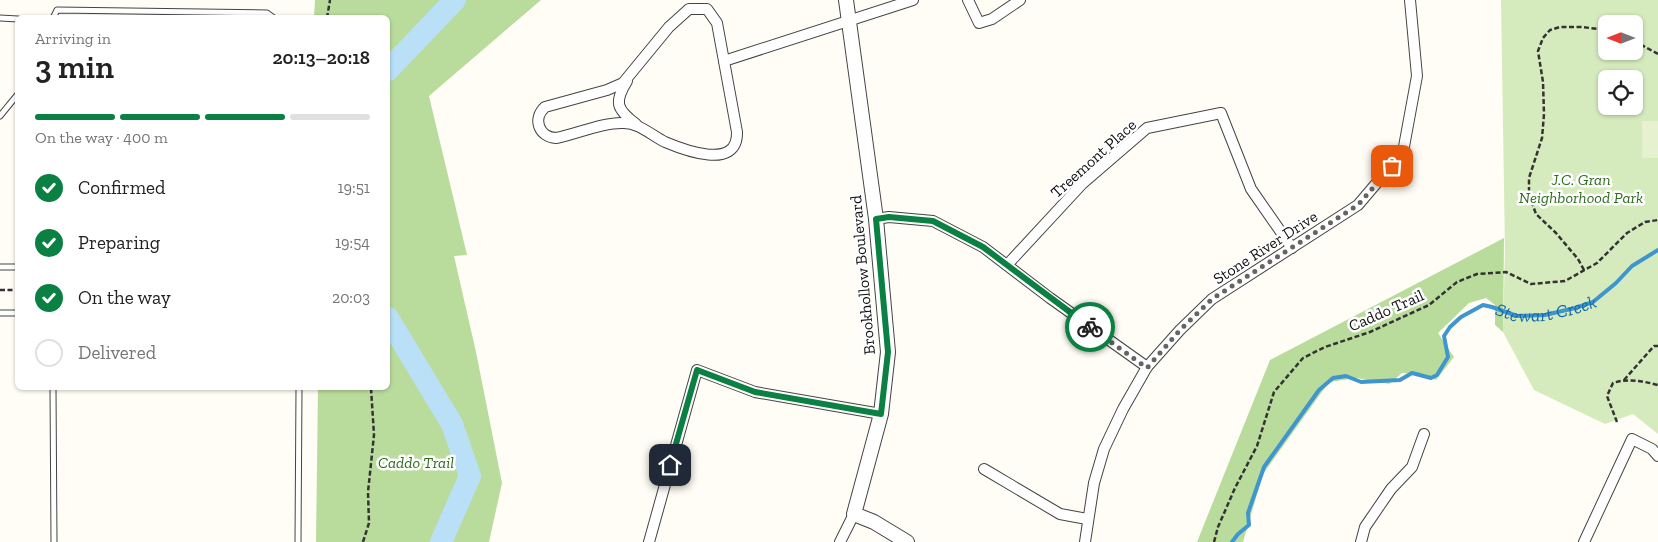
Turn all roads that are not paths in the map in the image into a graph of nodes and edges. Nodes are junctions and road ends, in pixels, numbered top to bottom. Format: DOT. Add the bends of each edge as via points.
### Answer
graph roads {
  1 [pos="846,0"];
  2 [pos="913,0"];
  3 [pos="968,0"];
  4 [pos="1020,0"];
  5 [pos="1410,0"];
  6 [pos="54,15"];
  7 [pos="270,15"];
  8 [pos="0,18"];
  9 [pos="15,19"];
  10 [pos="849,21"];
  11 [pos="724,61"];
  12 [pos="633,71"];
  13 [pos="15,97"];
  14 [pos="0,116"];
  15 [pos="645,130"];
  16 [pos="876,219"];
  17 [pos="1292,248"];
  18 [pos="1007,265"];
  19 [pos="0,267"];
  20 [pos="15,267"];
  21 [pos="0,313"];
  22 [pos="15,313"];
  23 [pos="1147,368"];
  24 [pos="53,390"];
  25 [pos="299,390"];
  26 [pos="881,414"];
  27 [pos="1424,434"];
  28 [pos="1658,456"];
  29 [pos="984,469"];
  30 [pos="854,514"];
  31 [pos="1087,519"];
  32 [pos="54,542"];
  33 [pos="298,542"];
  34 [pos="649,542"];
  35 [pos="840,542"];
  36 [pos="907,542"];
  37 [pos="1084,542"];
  38 [pos="1361,542"];
  39 [pos="1584,542"];
  1 -- 10 [label="street, Brookhollow Boulevard"];
  2 -- 10 [label="street"];
  3 -- 4 [label="street" via="979,22 992,19"];
  5 -- 17 [label="street, Stone River Drive" via="1418,76 1403,152 1358,205"];
  6 -- 7 [label="lane" via="57,10"];
  8 -- 9 [label="lane"];
  10 -- 11 [label="street"];
  10 -- 16 [label="street, Brookhollow Boulevard"];
  11 -- 12 [label="street" via="717,23 707,9 688,9"];
  11 -- 15 [label="street" via="737,137 729,152 717,155 689,150"];
  12 -- 15 [label="street" via="619,95 618,104 623,114"];
  12 -- 15 [label="street" via="623,83 612,89 547,106 539,114 538,125 544,134 553,138 617,123 632,124"];
  13 -- 14 [label="lane"];
  16 -- 18 [label="street" via="933,221 983,247"];
  16 -- 26 [label="street, Brookhollow Boulevard" via="888,352"];
  17 -- 18 [label="street, Treemont Place" via="1251,188 1220,113 1147,128 1082,184"];
  17 -- 23 [label="street, Stone River Drive" via="1212,299"];
  18 -- 23 [label="street"];
  19 -- 20 [label="lane"];
  21 -- 22 [label="lane"];
  23 -- 31 [label="street, Stone River Drive" via="1104,449"];
  24 -- 32 [label="lane"];
  25 -- 33 [label="lane"];
  26 -- 30 [label="street, Brookhollow Boulevard"];
  26 -- 34 [label="street" via="755,392 697,370"];
  27 -- 38 [label="street" via="1412,467 1391,489 1365,528"];
  28 -- 39 [label="street" via="1652,449 1632,439"];
  29 -- 31 [label="street" via="1060,514"];
  30 -- 35 [label="street, Brookhollow Boulevard"];
  30 -- 36 [label="street" via="879,524"];
  31 -- 37 [label="street, Stone River Drive"];
}
